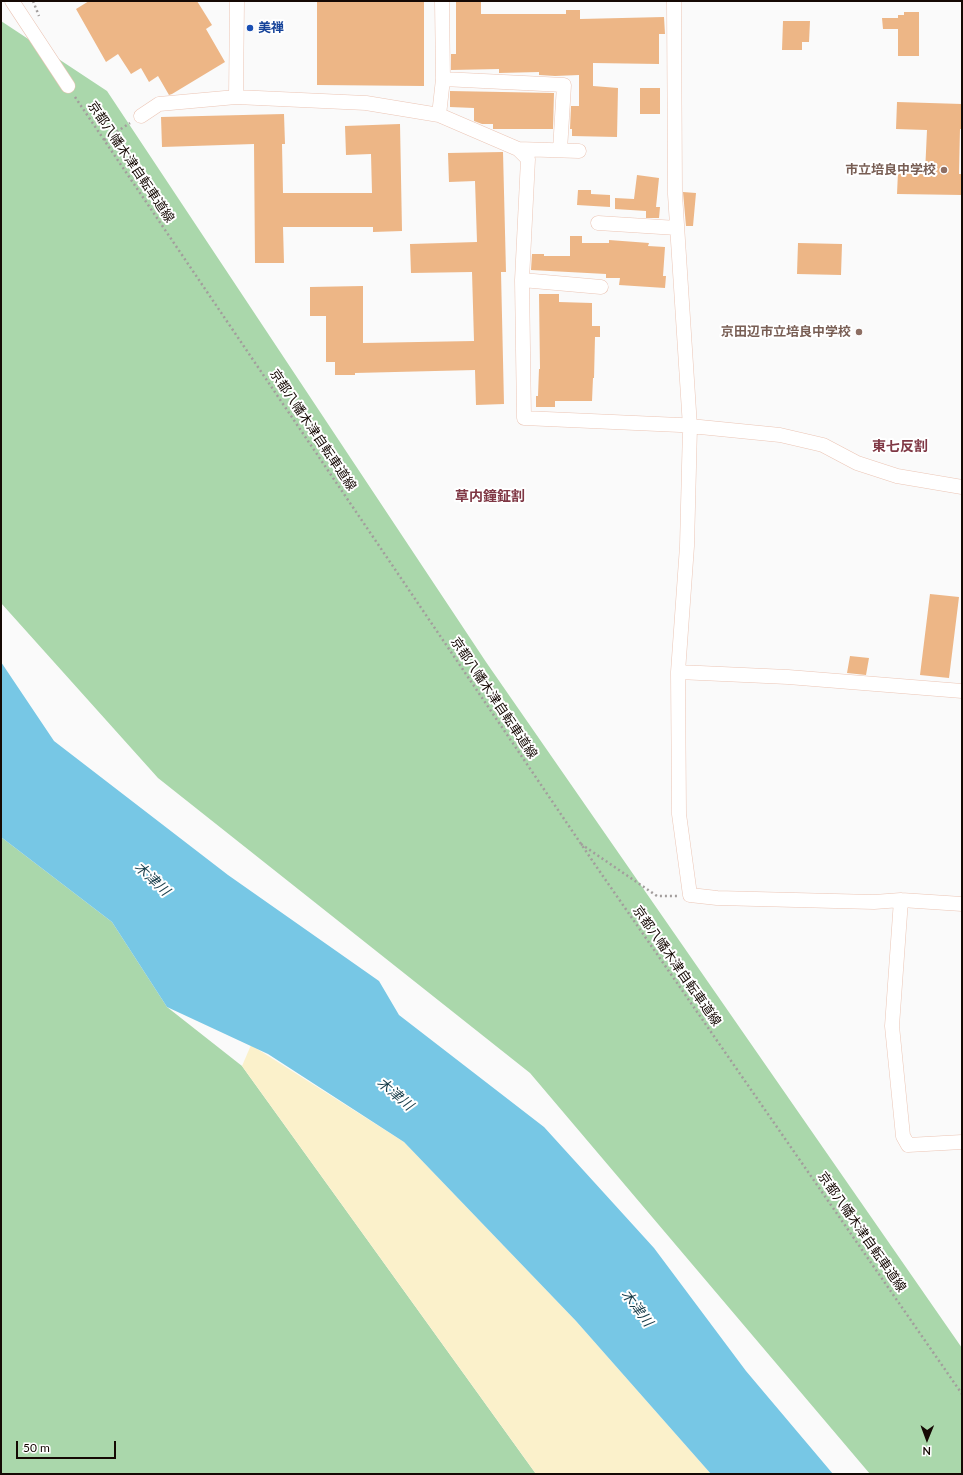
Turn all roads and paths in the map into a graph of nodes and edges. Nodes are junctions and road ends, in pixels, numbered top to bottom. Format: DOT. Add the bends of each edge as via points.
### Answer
graph roads {
  1 [pos="12,1"];
  2 [pos="33,1"];
  3 [pos="237,1"];
  4 [pos="442,1"];
  5 [pos="674,1"];
  6 [pos="41,19"];
  7 [pos="443,79"];
  8 [pos="68,86"];
  9 [pos="236,97"];
  10 [pos="439,115"];
  11 [pos="141,116"];
  12 [pos="104,140"];
  13 [pos="518,149"];
  14 [pos="560,150"];
  15 [pos="579,151"];
  16 [pos="598,223"];
  17 [pos="677,228"];
  18 [pos="522,280"];
  19 [pos="601,287"];
  20 [pos="690,427"];
  21 [pos="962,487"];
  22 [pos="678,672"];
  23 [pos="962,691"];
  24 [pos="579,842"];
  25 [pos="690,896"];
  26 [pos="901,900"];
  27 [pos="962,904"];
  28 [pos="962,1142"];
  29 [pos="962,1394"];
  1 -- 8 [label="street"];
  2 -- 6 [label="path"];
  3 -- 9 [label="street"];
  4 -- 7 [label="street"];
  5 -- 17 [label="street"];
  7 -- 10 [label="street"];
  7 -- 14 [label="street" via="564,85"];
  8 -- 12 [label="path, 京都八幡木津自転車道線"];
  9 -- 10 [label="street" via="366,103"];
  9 -- 11 [label="street" via="159,104"];
  10 -- 13 [label="street"];
  11 -- 12 [label="path"];
  12 -- 24 [label="path, 京都八幡木津自転車道線"];
  13 -- 14 [label="street"];
  13 -- 18 [label="street" via="528,159"];
  14 -- 15 [label="street"];
  16 -- 17 [label="street"];
  17 -- 20 [label="street"];
  18 -- 19 [label="street"];
  18 -- 20 [label="street" via="524,418"];
  20 -- 21 [label="street" via="780,435 822,445 857,463 897,476"];
  20 -- 22 [label="street" via="687,546"];
  22 -- 23 [label="street" via="788,677"];
  22 -- 25 [label="street" via="679,814"];
  24 -- 25 [label="path" via="657,896"];
  24 -- 29 [label="path, 京都八幡木津自転車道線"];
  25 -- 26 [label="street" via="874,902"];
  26 -- 27 [label="street"];
  26 -- 28 [label="street" via="892,1026 903,1136 908,1145"];
}
